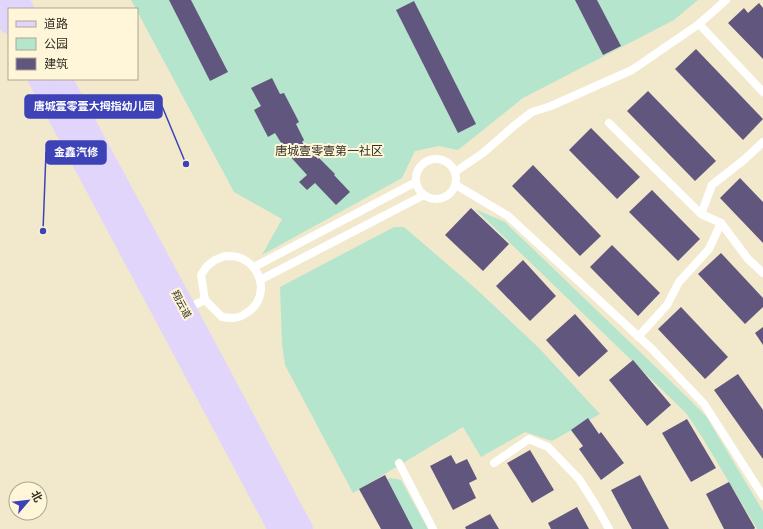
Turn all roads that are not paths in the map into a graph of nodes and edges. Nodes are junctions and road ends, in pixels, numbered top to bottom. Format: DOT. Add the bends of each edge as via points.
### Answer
graph roads {
  1 [pos="726,0"];
  2 [pos="0,6"];
  3 [pos="8,21"];
  4 [pos="700,24"];
  5 [pos="40,80"];
  6 [pos="62,80"];
  7 [pos="763,92"];
  8 [pos="609,123"];
  9 [pos="763,142"];
  10 [pos="455,172"];
  11 [pos="416,182"];
  12 [pos="456,185"];
  13 [pos="424,195"];
  14 [pos="701,214"];
  15 [pos="721,223"];
  16 [pos="254,267"];
  17 [pos="763,273"];
  18 [pos="260,280"];
  19 [pos="204,300"];
  20 [pos="185,309"];
  21 [pos="638,337"];
  22 [pos="399,463"];
  23 [pos="494,463"];
  24 [pos="763,496"];
  25 [pos="279,529"];
  26 [pos="302,529"];
  27 [pos="433,529"];
  28 [pos="609,529"];
  1 -- 4 [label="lane"];
  2 -- 3 [label="main road"];
  4 -- 7 [label="lane"];
  4 -- 10 [label="lane" via="632,70 532,112 483,153"];
  5 -- 25 [label="main road, 翔云道"];
  6 -- 20 [label="main road, 翔云道"];
  8 -- 14 [label="lane"];
  9 -- 14 [label="lane" via="712,185"];
  10 -- 11 [label="lane" via="446,161 433,159 418,169"];
  10 -- 12 [label="lane"];
  11 -- 13 [label="lane"];
  11 -- 16 [label="lane"];
  12 -- 13 [label="lane" via="448,195 436,200"];
  12 -- 21 [label="lane" via="508,216"];
  13 -- 18 [label="lane"];
  14 -- 15 [label="lane"];
  15 -- 17 [label="lane" via="748,259"];
  15 -- 21 [label="lane" via="709,249 679,282 668,305"];
  16 -- 18 [label="lane"];
  16 -- 19 [label="lane" via="246,260 236,257 225,256 215,260 201,275"];
  18 -- 19 [label="lane" via="261,291 258,301 252,310 243,316 222,317"];
  19 -- 20 [label="lane"];
  20 -- 26 [label="main road, 翔云道"];
  21 -- 24 [label="lane" via="704,404"];
  22 -- 27 [label="lane"];
  23 -- 28 [label="lane" via="529,439 548,447 579,479"];
}
